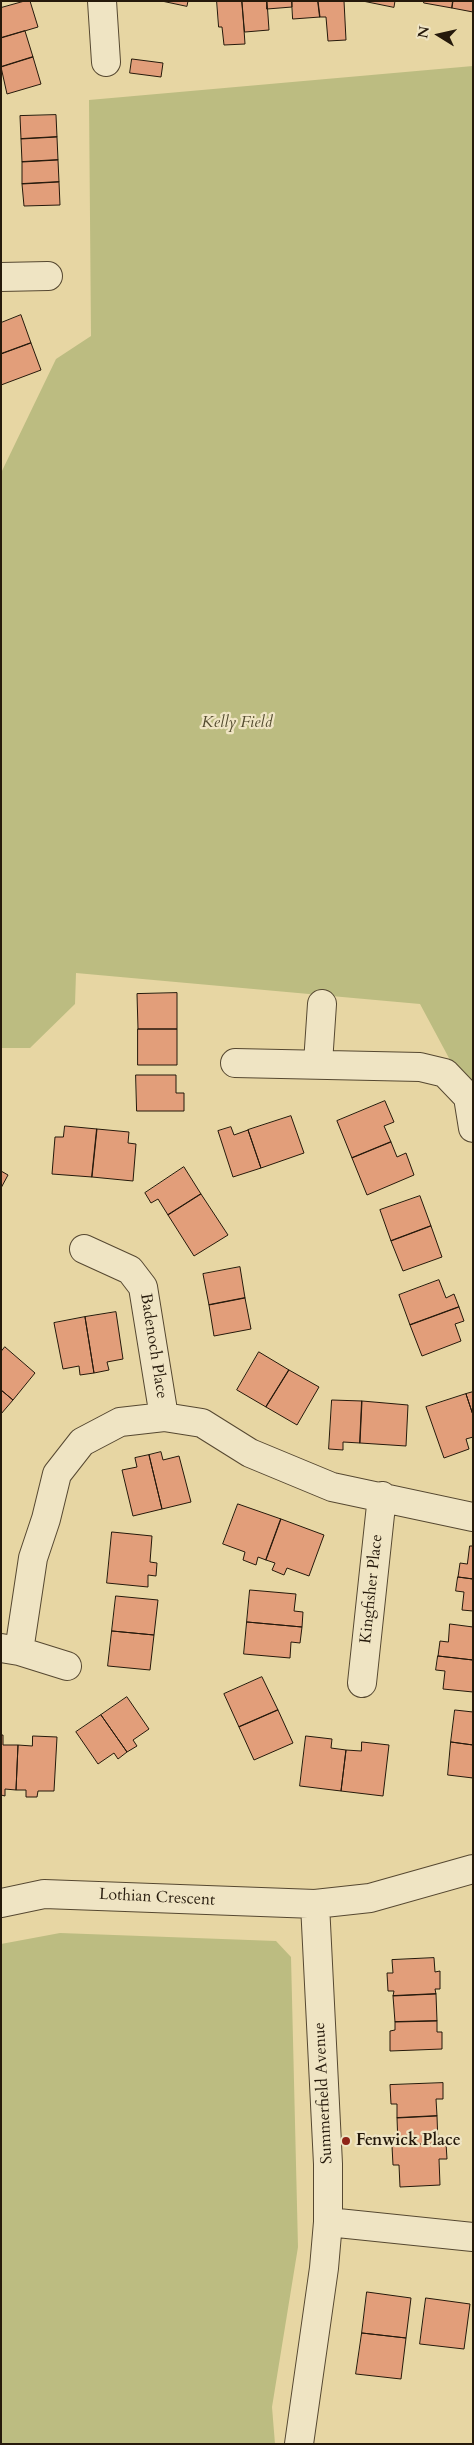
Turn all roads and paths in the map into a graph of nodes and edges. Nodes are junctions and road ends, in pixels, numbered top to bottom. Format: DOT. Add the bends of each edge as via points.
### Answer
graph roads {
  1 [pos="102,1"];
  2 [pos="106,62"];
  3 [pos="48,276"];
  4 [pos="1,277"];
  5 [pos="322,1004"];
  6 [pos="235,1063"];
  7 [pos="318,1063"];
  8 [pos="473,1128"];
  9 [pos="84,1249"];
  10 [pos="164,1417"];
  11 [pos="382,1496"];
  12 [pos="473,1517"];
  13 [pos="10,1649"];
  14 [pos="67,1666"];
  15 [pos="362,1683"];
  16 [pos="473,1869"];
  17 [pos="1,1903"];
  18 [pos="315,1904"];
  19 [pos="328,2222"];
  20 [pos="473,2238"];
  21 [pos="300,2444"];
  1 -- 2 [label="street"];
  3 -- 4 [label="street"];
  5 -- 7 [label="street"];
  6 -- 7 [label="street"];
  7 -- 8 [label="street" via="420,1067 445,1073 468,1097"];
  9 -- 10 [label="street, Badenoch Place" via="130,1270 143,1287"];
  10 -- 11 [label="street" via="202,1423 250,1453 332,1487"];
  10 -- 13 [label="street" via="120,1422 82,1442 57,1474"];
  11 -- 12 [label="street"];
  11 -- 15 [label="street, Kingfisher Place"];
  13 -- 14 [label="street"];
  16 -- 18 [label="street" via="370,1898"];
  17 -- 18 [label="street, Lothian Crescent" via="44,1894"];
  18 -- 19 [label="street, Summerfield Avenue"];
  19 -- 20 [label="street"];
  19 -- 21 [label="street, Summerfield Avenue"];
}
